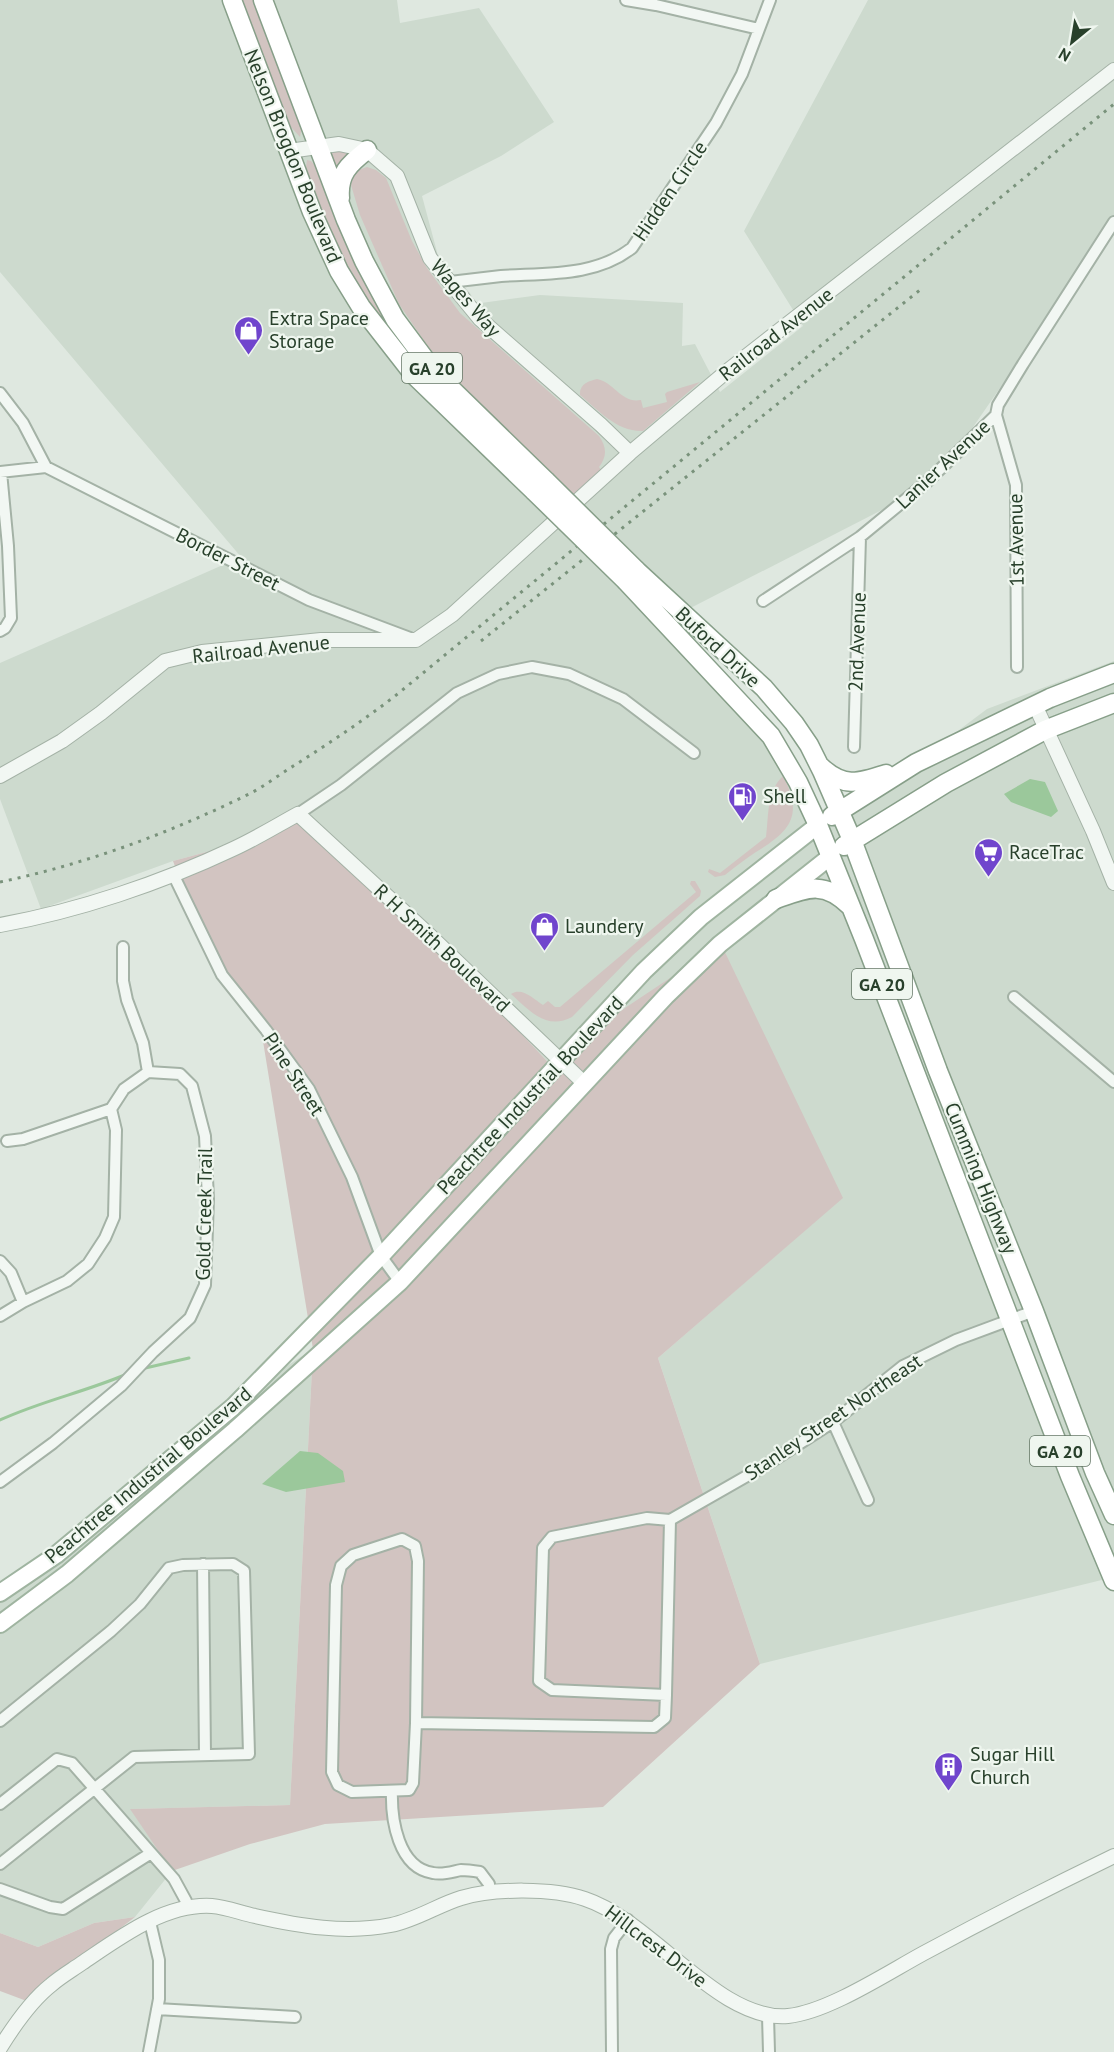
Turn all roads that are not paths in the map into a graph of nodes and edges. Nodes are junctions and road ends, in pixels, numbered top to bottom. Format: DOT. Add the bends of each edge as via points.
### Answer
graph roads {
  1 [pos="232,0"];
  2 [pos="263,0"];
  3 [pos="626,0"];
  4 [pos="770,0"];
  5 [pos="759,29"];
  6 [pos="1114,70"];
  7 [pos="318,147"];
  8 [pos="367,150"];
  9 [pos="289,151"];
  10 [pos="341,206"];
  11 [pos="1114,222"];
  12 [pos="450,282"];
  13 [pos="0,393"];
  14 [pos="996,415"];
  15 [pos="630,453"];
  16 [pos="46,467"];
  17 [pos="1,472"];
  18 [pos="540,486"];
  19 [pos="860,537"];
  20 [pos="631,575"];
  21 [pos="763,601"];
  22 [pos="0,631"];
  23 [pos="416,640"];
  24 [pos="1017,667"];
  25 [pos="1114,673"];
  26 [pos="1114,703"];
  27 [pos="1035,705"];
  28 [pos="1045,730"];
  29 [pos="854,747"];
  30 [pos="694,753"];
  31 [pos="916,763"];
  32 [pos="819,765"];
  33 [pos="0,776"];
  34 [pos="841,811"];
  35 [pos="298,814"];
  36 [pos="818,825"];
  37 [pos="852,840"];
  38 [pos="831,856"];
  39 [pos="173,874"];
  40 [pos="1114,883"];
  41 [pos="776,899"];
  42 [pos="852,907"];
  43 [pos="0,925"];
  44 [pos="123,947"];
  45 [pos="1014,997"];
  46 [pos="562,1060"];
  47 [pos="148,1071"];
  48 [pos="1114,1082"];
  49 [pos="584,1083"];
  50 [pos="111,1109"];
  51 [pos="7,1140"];
  52 [pos="381,1256"];
  53 [pos="0,1262"];
  54 [pos="400,1281"];
  55 [pos="23,1302"];
  56 [pos="1034,1311"];
  57 [pos="0,1316"];
  58 [pos="1011,1320"];
  59 [pos="833,1422"];
  60 [pos="0,1482"];
  61 [pos="868,1500"];
  62 [pos="1114,1515"];
  63 [pos="670,1520"];
  64 [pos="203,1564"];
  65 [pos="1114,1581"];
  66 [pos="0,1593"];
  67 [pos="0,1624"];
  68 [pos="666,1695"];
  69 [pos="0,1721"];
  70 [pos="416,1723"];
  71 [pos="205,1755"];
  72 [pos="94,1789"];
  73 [pos="392,1791"];
  74 [pos="0,1804"];
  75 [pos="151,1853"];
  76 [pos="1114,1856"];
  77 [pos="0,1864"];
  78 [pos="0,1889"];
  79 [pos="489,1892"];
  80 [pos="184,1908"];
  81 [pos="628,1920"];
  82 [pos="150,1922"];
  83 [pos="157,2008"];
  84 [pos="768,2016"];
  85 [pos="295,2017"];
  86 [pos="0,2048"];
  87 [pos="149,2052"];
  88 [pos="612,2052"];
  89 [pos="769,2052"];
  1 -- 9 [label="highway, Nelson Brogdon Boulevard / GA 20"];
  2 -- 7 [label="highway, Nelson Brogdon Boulevard / GA 20"];
  3 -- 5 [label="street"];
  4 -- 5 [label="street, Hidden Circle"];
  5 -- 12 [label="street, Hidden Circle" via="742,74 716,123 632,248 597,267 566,273"];
  6 -- 15 [label="street, Railroad Avenue" via="726,372"];
  7 -- 8 [label="street, Wages Way" via="339,144"];
  7 -- 9 [label="street, Wages Way"];
  7 -- 10 [label="highway, Nelson Brogdon Boulevard / GA 20"];
  8 -- 10 [label="highway" via="342,176"];
  8 -- 12 [label="street, Wages Way" via="397,176 430,258"];
  9 -- 18 [label="highway, Nelson Brogdon Boulevard / GA 20" via="312,212 361,307 414,375"];
  10 -- 18 [label="highway, Nelson Brogdon Boulevard / GA 20" via="395,319 436,374"];
  11 -- 14 [label="street, Lanier Avenue" via="1023,364"];
  12 -- 15 [label="street, Wages Way" via="480,320"];
  13 -- 16 [label="street"];
  14 -- 19 [label="street, Lanier Avenue" via="928,481"];
  14 -- 24 [label="street, 1st Avenue" via="1016,485"];
  15 -- 23 [label="street, Railroad Avenue" via="452,615"];
  16 -- 17 [label="street"];
  16 -- 23 [label="street, Border Street" via="309,600"];
  17 -- 22 [label="street" via="11,618"];
  18 -- 20 [label="highway, Buford Drive / GA 20, bridge"];
  19 -- 21 [label="street, Lanier Avenue"];
  19 -- 29 [label="street, 2nd Avenue"];
  20 -- 32 [label="highway, Buford Drive / GA 20" via="764,688 794,723"];
  20 -- 36 [label="highway, Buford Drive / GA 20" via="771,736"];
  23 -- 33 [label="street, Railroad Avenue" via="321,640 202,652 165,661 62,741"];
  25 -- 27 [label="highway, Peachtree Industrial Boulevard"];
  26 -- 28 [label="highway, Peachtree Industrial Boulevard"];
  27 -- 28 [label="street"];
  27 -- 31 [label="highway, Peachtree Industrial Boulevard"];
  28 -- 37 [label="highway, Peachtree Industrial Boulevard"];
  28 -- 40 [label="street"];
  30 -- 35 [label="street" via="623,699 569,674 532,667 498,674 457,693"];
  31 -- 32 [label="highway" via="865,781 848,782 833,778"];
  31 -- 34 [label="highway, Peachtree Industrial Boulevard"];
  32 -- 34 [label="highway, Buford Drive / GA 20"];
  34 -- 36 [label="highway, Peachtree Industrial Boulevard"];
  34 -- 37 [label="highway, Buford Drive / GA 20"];
  35 -- 39 [label="street" via="233,849"];
  35 -- 46 [label="street, R H Smith Boulevard"];
  36 -- 38 [label="highway, Buford Drive / GA 20"];
  36 -- 46 [label="main road, Peachtree Industrial Boulevard" via="701,917 644,971"];
  37 -- 38 [label="highway, Peachtree Industrial Boulevard"];
  37 -- 56 [label="highway, Cumming Highway / GA 20" via="910,1000"];
  38 -- 41 [label="main road, Peachtree Industrial Boulevard"];
  38 -- 42 [label="highway, Cumming Highway / GA 20"];
  39 -- 43 [label="street" via="28,920"];
  39 -- 52 [label="street, Pine Street" via="222,975 309,1089 352,1177"];
  41 -- 42 [label="highway" via="810,887 838,894"];
  41 -- 49 [label="main road, Peachtree Industrial Boulevard" via="720,944"];
  42 -- 58 [label="highway, Cumming Highway / GA 20"];
  44 -- 47 [label="street" via="123,981"];
  45 -- 48 [label="street"];
  46 -- 49 [label="street, R H Smith Boulevard"];
  46 -- 52 [label="main road, Peachtree Industrial Boulevard"];
  47 -- 50 [label="street" via="124,1089"];
  47 -- 60 [label="street, Gold Creek Trail" via="180,1074 192,1086 205,1136 205,1285 190,1318 121,1386"];
  49 -- 54 [label="main road, Peachtree Industrial Boulevard"];
  50 -- 51 [label="street" via="23,1139"];
  50 -- 55 [label="street" via="116,1130 114,1217 105,1238 88,1264 67,1281"];
  52 -- 54 [label="street, Pine Street"];
  52 -- 66 [label="main road, Peachtree Industrial Boulevard" via="226,1414 56,1555"];
  53 -- 55 [label="street" via="10,1273"];
  54 -- 67 [label="main road, Peachtree Industrial Boulevard" via="235,1430 67,1574"];
  55 -- 57 [label="street"];
  56 -- 58 [label="street, Stanley Street Northeast"];
  56 -- 62 [label="highway, Cumming Highway / GA 20"];
  58 -- 59 [label="street, Stanley Street Northeast" via="956,1340 903,1366"];
  58 -- 65 [label="highway, Cumming Highway / GA 20"];
  59 -- 61 [label="street"];
  59 -- 63 [label="street, Stanley Street Northeast"];
  63 -- 68 [label="street"];
  63 -- 68 [label="street" via="647,1518 552,1537 543,1548 539,1681 552,1690"];
  64 -- 69 [label="street" via="169,1568 140,1604 111,1631"];
  64 -- 71 [label="street"];
  64 -- 71 [label="street" via="233,1564 244,1571 249,1754"];
  68 -- 70 [label="street" via="665,1718 654,1727"];
  70 -- 73 [label="street" via="413,1784 409,1790"];
  70 -- 73 [label="street" via="418,1561 415,1546 402,1539 353,1555 341,1566 336,1585 332,1772 338,1785 352,1792"];
  71 -- 72 [label="street" via="134,1757"];
  72 -- 74 [label="street" via="72,1763 57,1759"];
  72 -- 75 [label="street"];
  72 -- 77 [label="street"];
  73 -- 79 [label="street" via="391,1810 402,1851 416,1866 430,1873 480,1872 489,1884"];
  75 -- 78 [label="street" via="63,1910"];
  75 -- 80 [label="street" via="174,1879 186,1901"];
  76 -- 84 [label="street, Hillcrest Drive" via="1027,1897 828,2005 791,2016"];
  79 -- 80 [label="street, Hillcrest Drive" via="460,1898 394,1925 351,1930 304,1927 213,1906"];
  79 -- 81 [label="street, Hillcrest Drive" via="540,1891 581,1897"];
  80 -- 82 [label="street, Hillcrest Drive"];
  81 -- 84 [label="street, Hillcrest Drive" via="722,1996"];
  81 -- 88 [label="street" via="611,1949"];
  82 -- 83 [label="street" via="159,1960"];
  82 -- 86 [label="street, Hillcrest Drive" via="50,1985"];
  83 -- 85 [label="street"];
  83 -- 87 [label="street"];
  84 -- 89 [label="street"];
}
